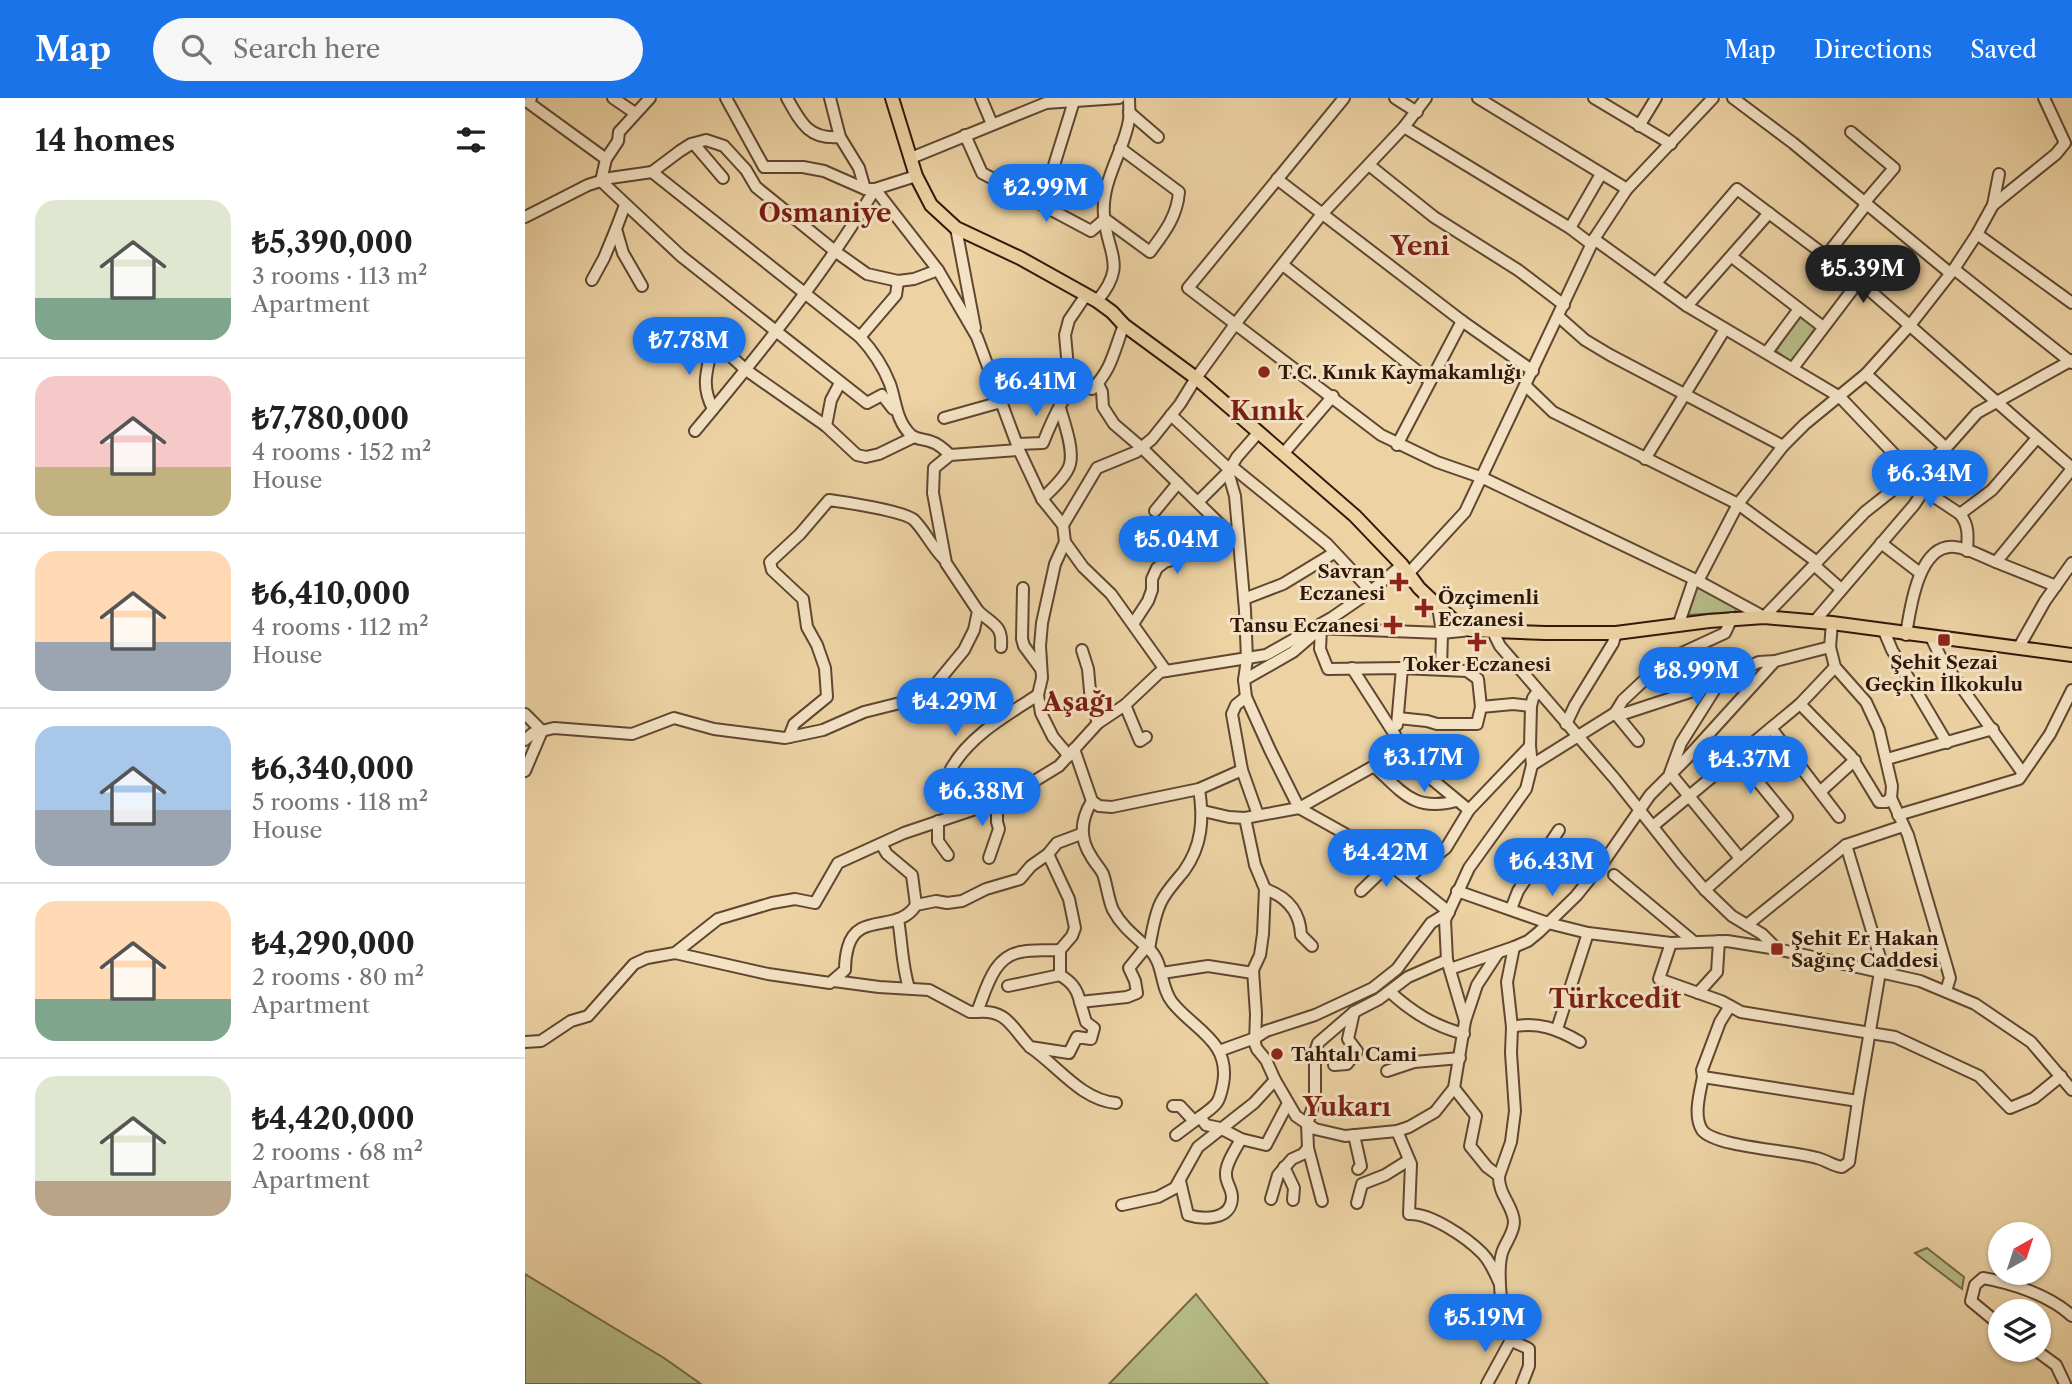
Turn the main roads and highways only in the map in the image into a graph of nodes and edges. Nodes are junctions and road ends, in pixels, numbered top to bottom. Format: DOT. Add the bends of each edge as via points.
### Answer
graph roads {
  1 [pos="892,98"];
  2 [pos="2072,654"];
  1 -- 2 [label="main road" via="916,176 931,205 956,228 1020,258 1112,312 1355,516 1438,606 1471,630 1616,633 1764,617"];
}
